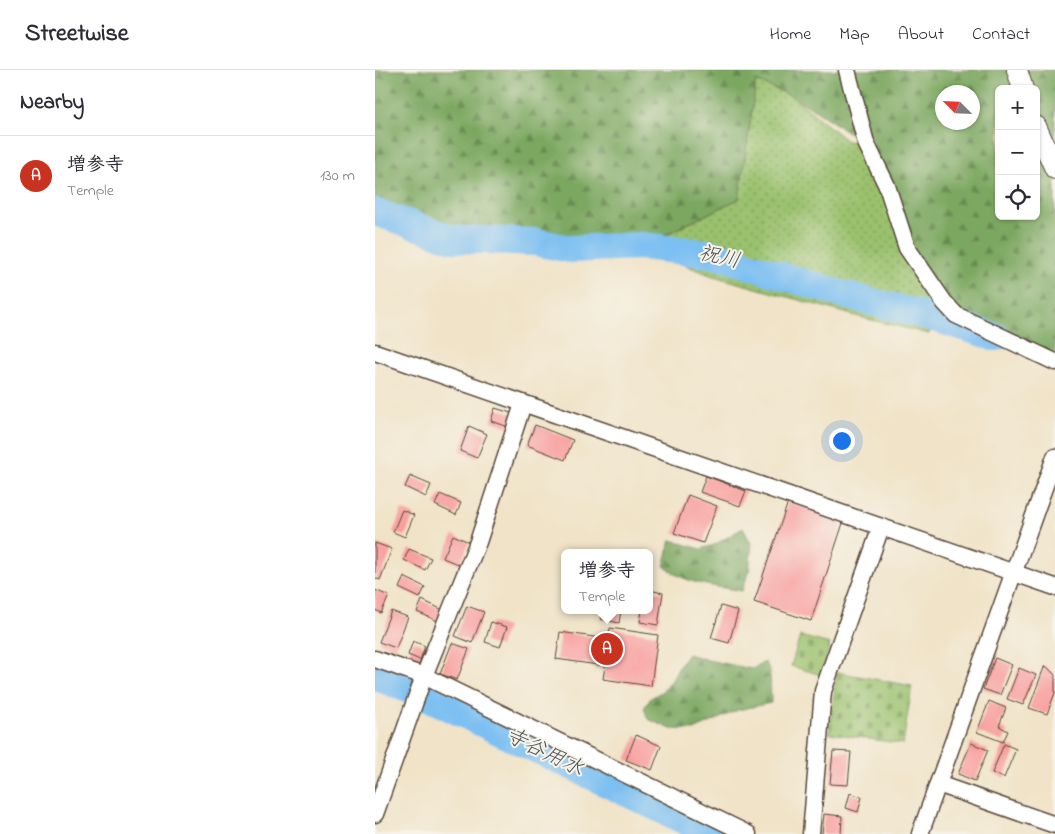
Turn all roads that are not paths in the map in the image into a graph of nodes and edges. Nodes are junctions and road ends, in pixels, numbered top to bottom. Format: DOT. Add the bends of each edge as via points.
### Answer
graph roads {
  1 [pos="847,70"];
  2 [pos="1017,70"];
  3 [pos="1022,85"];
  4 [pos="1038,130"];
  5 [pos="1055,169"];
  6 [pos="375,352"];
  7 [pos="1055,362"];
  8 [pos="523,404"];
  9 [pos="1055,457"];
  10 [pos="881,528"];
  11 [pos="1013,573"];
  12 [pos="1055,588"];
  13 [pos="375,659"];
  14 [pos="424,676"];
  15 [pos="938,784"];
  16 [pos="375,814"];
  17 [pos="1055,825"];
  18 [pos="748,834"];
  19 [pos="811,834"];
  20 [pos="920,834"];
  1 -- 7 [label="street" via="866,143 887,186 907,248 944,302 956,315"];
  2 -- 3 [label="main road"];
  4 -- 5 [label="main road"];
  6 -- 8 [label="street"];
  8 -- 10 [label="street"];
  8 -- 14 [label="street" via="478,542"];
  9 -- 11 [label="street"];
  10 -- 11 [label="street"];
  10 -- 19 [label="street" via="823,691"];
  11 -- 12 [label="street"];
  11 -- 15 [label="street"];
  13 -- 14 [label="street"];
  14 -- 16 [label="street"];
  14 -- 18 [label="street"];
  15 -- 17 [label="street"];
  15 -- 20 [label="street"];
}
